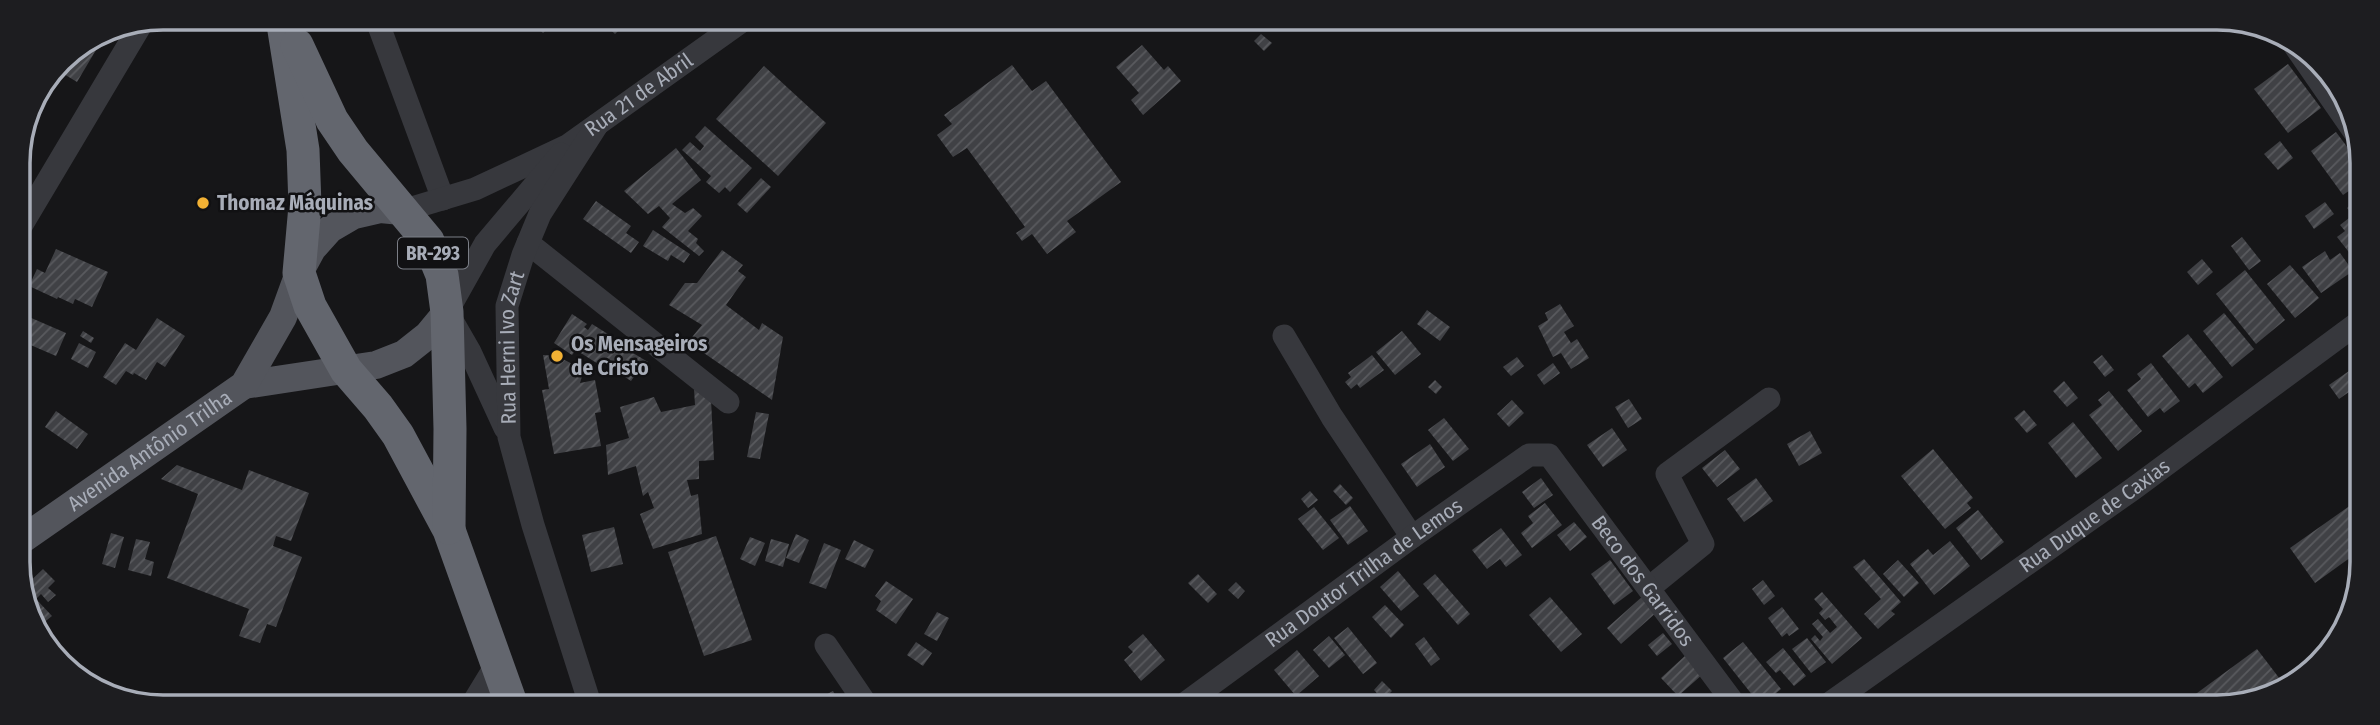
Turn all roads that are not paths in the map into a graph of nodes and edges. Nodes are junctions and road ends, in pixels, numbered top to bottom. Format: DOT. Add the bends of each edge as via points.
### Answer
graph roads {
  1 [pos="285,30"];
  2 [pos="289,30"];
  3 [pos="380,30"];
  4 [pos="730,30"];
  5 [pos="136,32"];
  6 [pos="2311,69"];
  7 [pos="2339,110"];
  8 [pos="597,125"];
  9 [pos="567,146"];
  10 [pos="443,199"];
  11 [pos="30,211"];
  12 [pos="402,211"];
  13 [pos="528,243"];
  14 [pos="299,273"];
  15 [pos="447,312"];
  16 [pos="2350,329"];
  17 [pos="1284,336"];
  18 [pos="346,370"];
  19 [pos="244,384"];
  20 [pos="1769,399"];
  21 [pos="728,402"];
  22 [pos="509,437"];
  23 [pos="1549,456"];
  24 [pos="449,530"];
  25 [pos="30,534"];
  26 [pos="1412,537"];
  27 [pos="1649,588"];
  28 [pos="826,645"];
  29 [pos="498,662"];
  30 [pos="478,695"];
  31 [pos="508,695"];
  32 [pos="587,695"];
  33 [pos="860,695"];
  34 [pos="1197,695"];
  35 [pos="1727,695"];
  36 [pos="1843,695"];
  1 -- 14 [label="highway, BR-293" via="303,150 305,206"];
  2 -- 12 [label="highway, BR-293" via="332,120"];
  3 -- 10 [label="street"];
  4 -- 8 [label="street, Rua 21 de Abril"];
  5 -- 11 [label="street"];
  6 -- 7 [label="street"];
  8 -- 9 [label="street, Rua 21 de Abril"];
  8 -- 13 [label="street, Rua Herni Ivo Zart" via="540,214"];
  9 -- 10 [label="street, Rua 21 de Abril"];
  9 -- 15 [label="street, Rua 21 de Abril" via="485,244"];
  10 -- 12 [label="street, Rua 21 de Abril"];
  12 -- 14 [label="main road" via="380,209 354,215 330,229"];
  12 -- 15 [label="highway, BR-293" via="428,241 442,275"];
  13 -- 21 [label="street"];
  13 -- 22 [label="street, Rua Herni Ivo Zart" via="507,306"];
  14 -- 18 [label="highway, BR-293" via="310,306"];
  14 -- 19 [label="main road, Avenida Antônio Trilha" via="283,317"];
  15 -- 18 [label="main road" via="404,354"];
  15 -- 22 [label="street"];
  15 -- 24 [label="highway, BR-293"];
  16 -- 36 [label="street, Rua Duque de Caxias"];
  17 -- 26 [label="street"];
  18 -- 19 [label="main road, Avenida Antônio Trilha"];
  18 -- 24 [label="highway, BR-293" via="398,435"];
  19 -- 25 [label="main road, Avenida Antônio Trilha"];
  20 -- 27 [label="street" via="1667,474 1703,544"];
  22 -- 32 [label="street, Rua Herni Ivo Zart"];
  23 -- 26 [label="street, Rua Doutor Trilha de Lemos" via="1529,455"];
  23 -- 27 [label="street, Beco dos Garridos"];
  24 -- 29 [label="highway, BR-293"];
  26 -- 34 [label="street, Rua Doutor Trilha de Lemos"];
  27 -- 35 [label="street, Beco dos Garridos"];
  28 -- 33 [label="street"];
  29 -- 30 [label="street"];
  29 -- 31 [label="highway, BR-293"];
}
